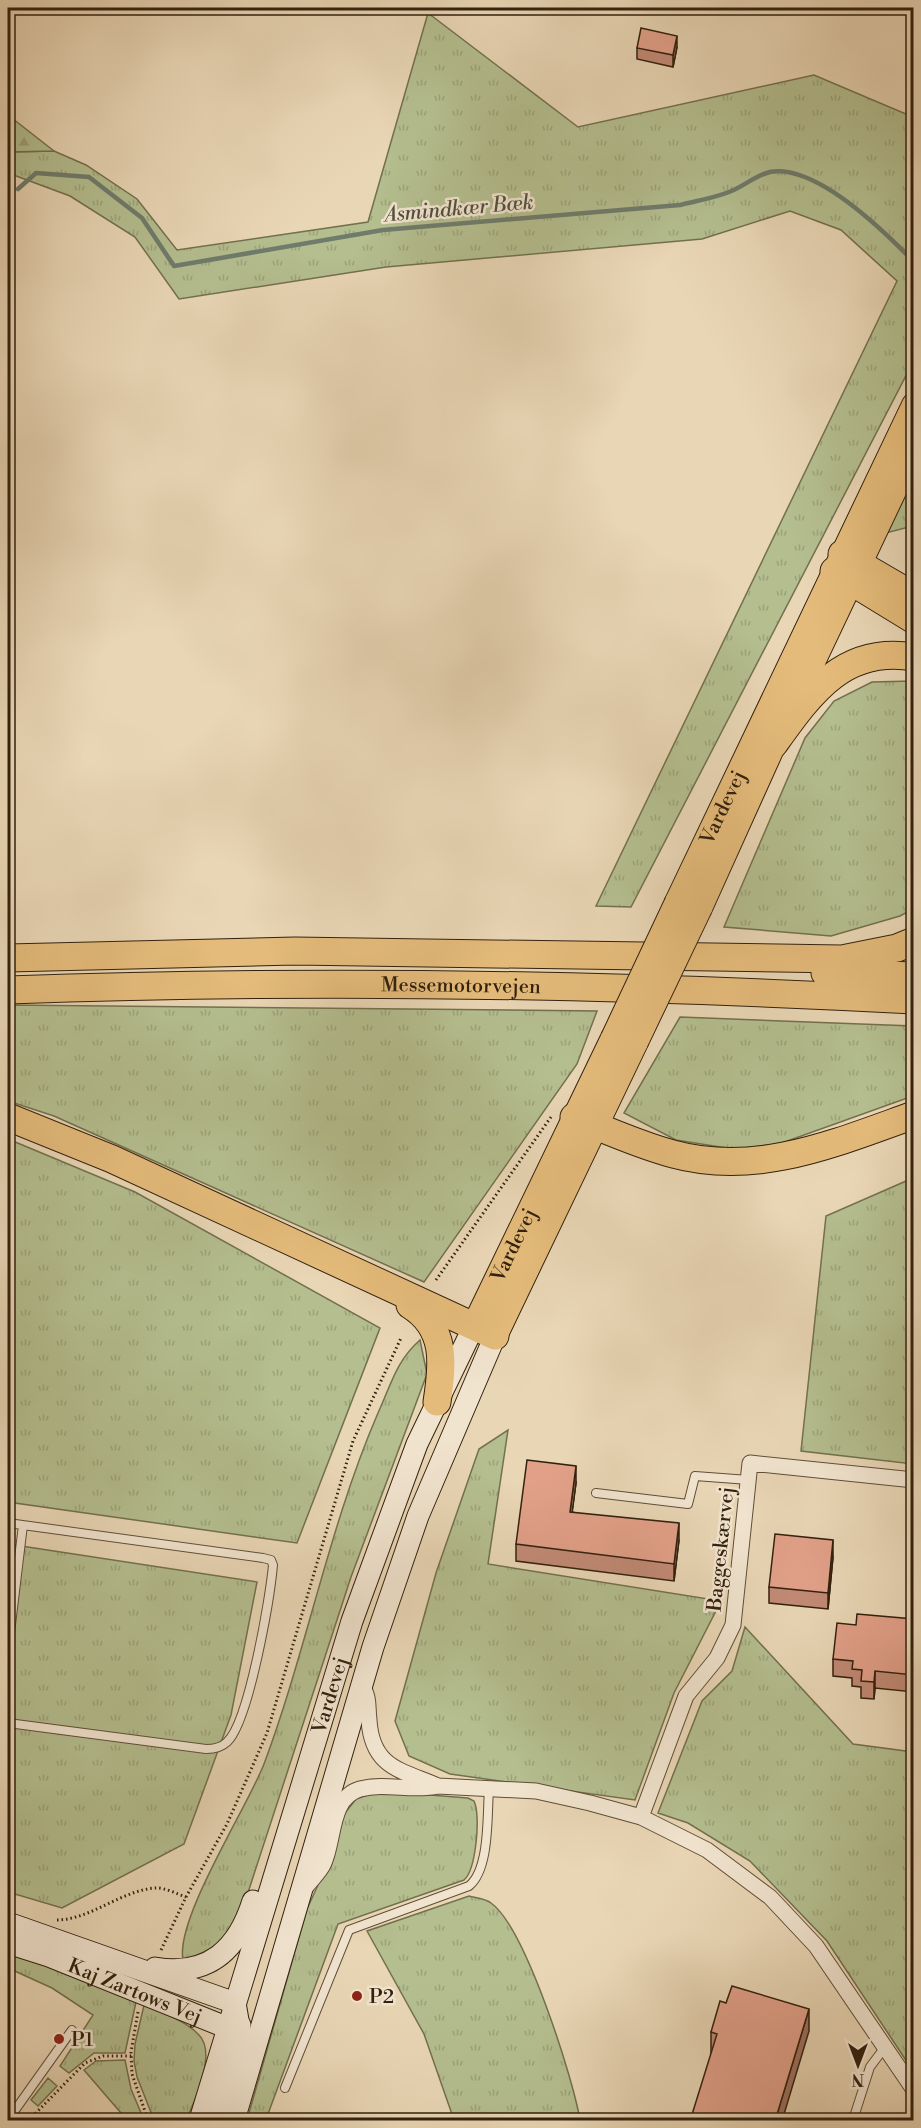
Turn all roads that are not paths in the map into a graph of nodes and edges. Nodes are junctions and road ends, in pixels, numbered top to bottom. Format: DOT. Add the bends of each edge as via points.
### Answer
graph roads {
  1 [pos="914,405"];
  2 [pos="914,449"];
  3 [pos="847,567"];
  4 [pos="914,596"];
  5 [pos="914,620"];
  6 [pos="914,657"];
  7 [pos="774,744"];
  8 [pos="914,941"];
  9 [pos="8,958"];
  10 [pos="8,969"];
  11 [pos="914,976"];
  12 [pos="8,990"];
  13 [pos="914,1000"];
  14 [pos="914,1114"];
  15 [pos="8,1117"];
  16 [pos="574,1120"];
  17 [pos="368,1278"];
  18 [pos="484,1331"];
  19 [pos="437,1402"];
  20 [pos="749,1480"];
  21 [pos="914,1480"];
  22 [pos="596,1493"];
  23 [pos="8,1523"];
  24 [pos="23,1525"];
  25 [pos="8,1649"];
  26 [pos="362,1684"];
  27 [pos="8,1723"];
  28 [pos="318,1735"];
  29 [pos="438,1786"];
  30 [pos="489,1789"];
  31 [pos="641,1817"];
  32 [pos="301,1893"];
  33 [pos="8,1923"];
  34 [pos="8,1942"];
  35 [pos="117,1962"];
  36 [pos="236,2003"];
  37 [pos="265,2019"];
  38 [pos="234,2026"];
  39 [pos="72,2030"];
  40 [pos="885,2047"];
  41 [pos="285,2088"];
  42 [pos="914,2090"];
  43 [pos="8,2121"];
  44 [pos="200,2121"];
  45 [pos="218,2121"];
  46 [pos="234,2121"];
  47 [pos="853,2121"];
  1 -- 3 [label="main road, Vardevej"];
  2 -- 3 [label="main road, Vardevej"];
  3 -- 4 [label="highway"];
  3 -- 5 [label="highway"];
  3 -- 7 [label="main road, Vardevej"];
  3 -- 16 [label="main road, Vardevej, bridge" via="677,902"];
  6 -- 7 [label="highway" via="870,657 836,671 809,696"];
  7 -- 16 [label="main road, Vardevej, bridge" via="636,1042"];
  8 -- 9 [label="highway" via="842,959 307,951"];
  10 -- 11 [label="highway, Messemotorvejen" via="348,964 587,966"];
  12 -- 13 [label="highway, Messemotorvejen" via="304,982 703,990"];
  14 -- 16 [label="highway" via="821,1148 742,1163 673,1154"];
  15 -- 17 [label="highway" via="112,1159"];
  16 -- 18 [label="main road, Vardevej"];
  17 -- 18 [label="highway"];
  17 -- 19 [label="highway" via="422,1312 435,1330 441,1347 442,1371"];
  18 -- 19 [label="street, Vardevej"];
  18 -- 26 [label="street, Vardevej"];
  19 -- 28 [label="street, Vardevej" via="417,1444 352,1621"];
  20 -- 21 [label="street, Baggeskærvej" via="750,1463"];
  20 -- 22 [label="lane" via="695,1476 688,1504"];
  20 -- 31 [label="street, Baggeskærvej" via="733,1625 717,1658 686,1696"];
  23 -- 24 [label="lane"];
  24 -- 25 [label="lane"];
  24 -- 27 [label="lane" via="263,1558 273,1565 249,1694 234,1731 223,1745 206,1749"];
  26 -- 29 [label="street" via="370,1703 368,1718 379,1756 387,1765"];
  26 -- 32 [label="street, Vardevej"];
  28 -- 35 [label="street" via="303,1747 246,1924 231,1946 211,1962 188,1969 165,1970"];
  28 -- 36 [label="street, Vardevej"];
  29 -- 30 [label="street"];
  29 -- 32 [label="street" via="378,1786 357,1790 346,1798 338,1809 323,1865"];
  30 -- 31 [label="street" via="536,1791"];
  30 -- 41 [label="lane" via="482,1867 477,1880 349,1930"];
  31 -- 40 [label="street" via="707,1850 770,1897 816,1946"];
  32 -- 37 [label="street, Vardevej"];
  33 -- 35 [label="street, Kaj Zartows Vej"];
  34 -- 38 [label="street, Kaj Zartows Vej"];
  35 -- 36 [label="street, Kaj Zartows Vej"];
  36 -- 38 [label="street, Vardevej"];
  37 -- 38 [label="street"];
  37 -- 46 [label="street, Vardevej"];
  38 -- 44 [label="street, Vardevej"];
  38 -- 45 [label="street" via="241,2037"];
  39 -- 43 [label="lane"];
  40 -- 42 [label="street"];
  40 -- 47 [label="lane" via="870,2067"];
}
